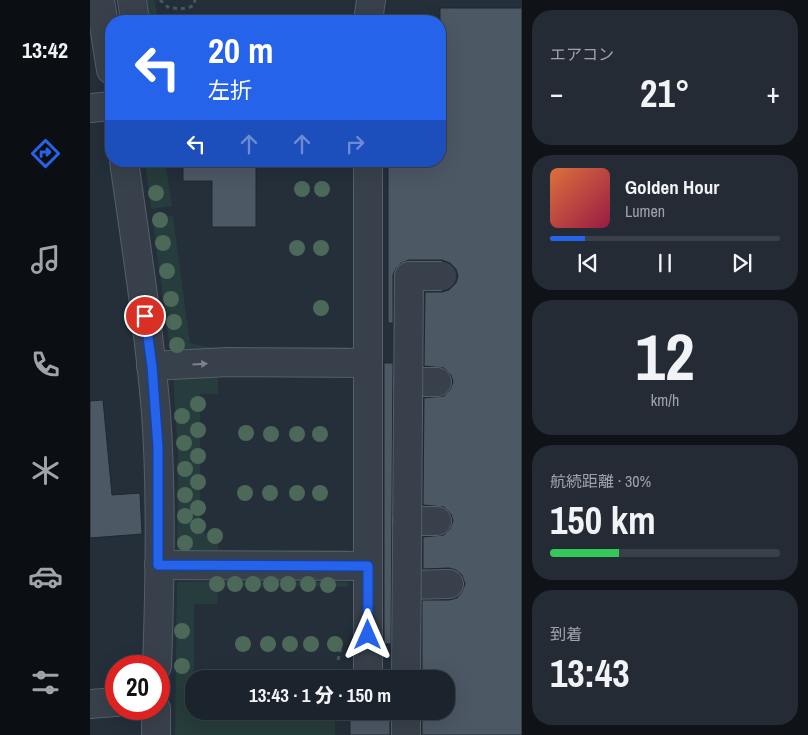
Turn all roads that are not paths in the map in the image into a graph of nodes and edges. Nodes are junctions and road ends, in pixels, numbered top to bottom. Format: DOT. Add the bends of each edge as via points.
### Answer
graph roads {
  1 [pos="100,0"];
  2 [pos="132,0"];
  3 [pos="371,0"];
  4 [pos="134,15"];
  5 [pos="369,15"];
  6 [pos="105,32"];
  7 [pos="105,107"];
  8 [pos="90,108"];
  9 [pos="125,167"];
  10 [pos="368,167"];
  11 [pos="442,276"];
  12 [pos="368,363"];
  13 [pos="152,366"];
  14 [pos="437,382"];
  15 [pos="404,391"];
  16 [pos="407,521"];
  17 [pos="437,521"];
  18 [pos="158,565"];
  19 [pos="368,566"];
  20 [pos="403,571"];
  21 [pos="449,584"];
  22 [pos="157,655"];
  23 [pos="368,670"];
  24 [pos="406,670"];
  25 [pos="105,703"];
  26 [pos="90,704"];
  27 [pos="156,720"];
  28 [pos="406,720"];
  29 [pos="156,735"];
  30 [pos="406,735"];
  1 -- 6 [label="street"];
  2 -- 4 [label="street"];
  3 -- 5 [label="street"];
  7 -- 8 [label="street"];
  9 -- 13 [label="street"];
  10 -- 12 [label="street"];
  11 -- 15 [label="street, bridge" via="409,276"];
  13 -- 12 [label="street, one-way" via="229,362"];
  12 -- 19 [label="street"];
  13 -- 18 [label="street" via="158,464"];
  14 -- 15 [label="street"];
  15 -- 16 [label="street, bridge"];
  16 -- 17 [label="street"];
  16 -- 20 [label="street, bridge"];
  18 -- 19 [label="street"];
  18 -- 22 [label="street"];
  19 -- 23 [label="street"];
  20 -- 21 [label="street"];
  20 -- 24 [label="street, bridge"];
  25 -- 26 [label="street"];
  27 -- 29 [label="street"];
  28 -- 30 [label="street"];
}
